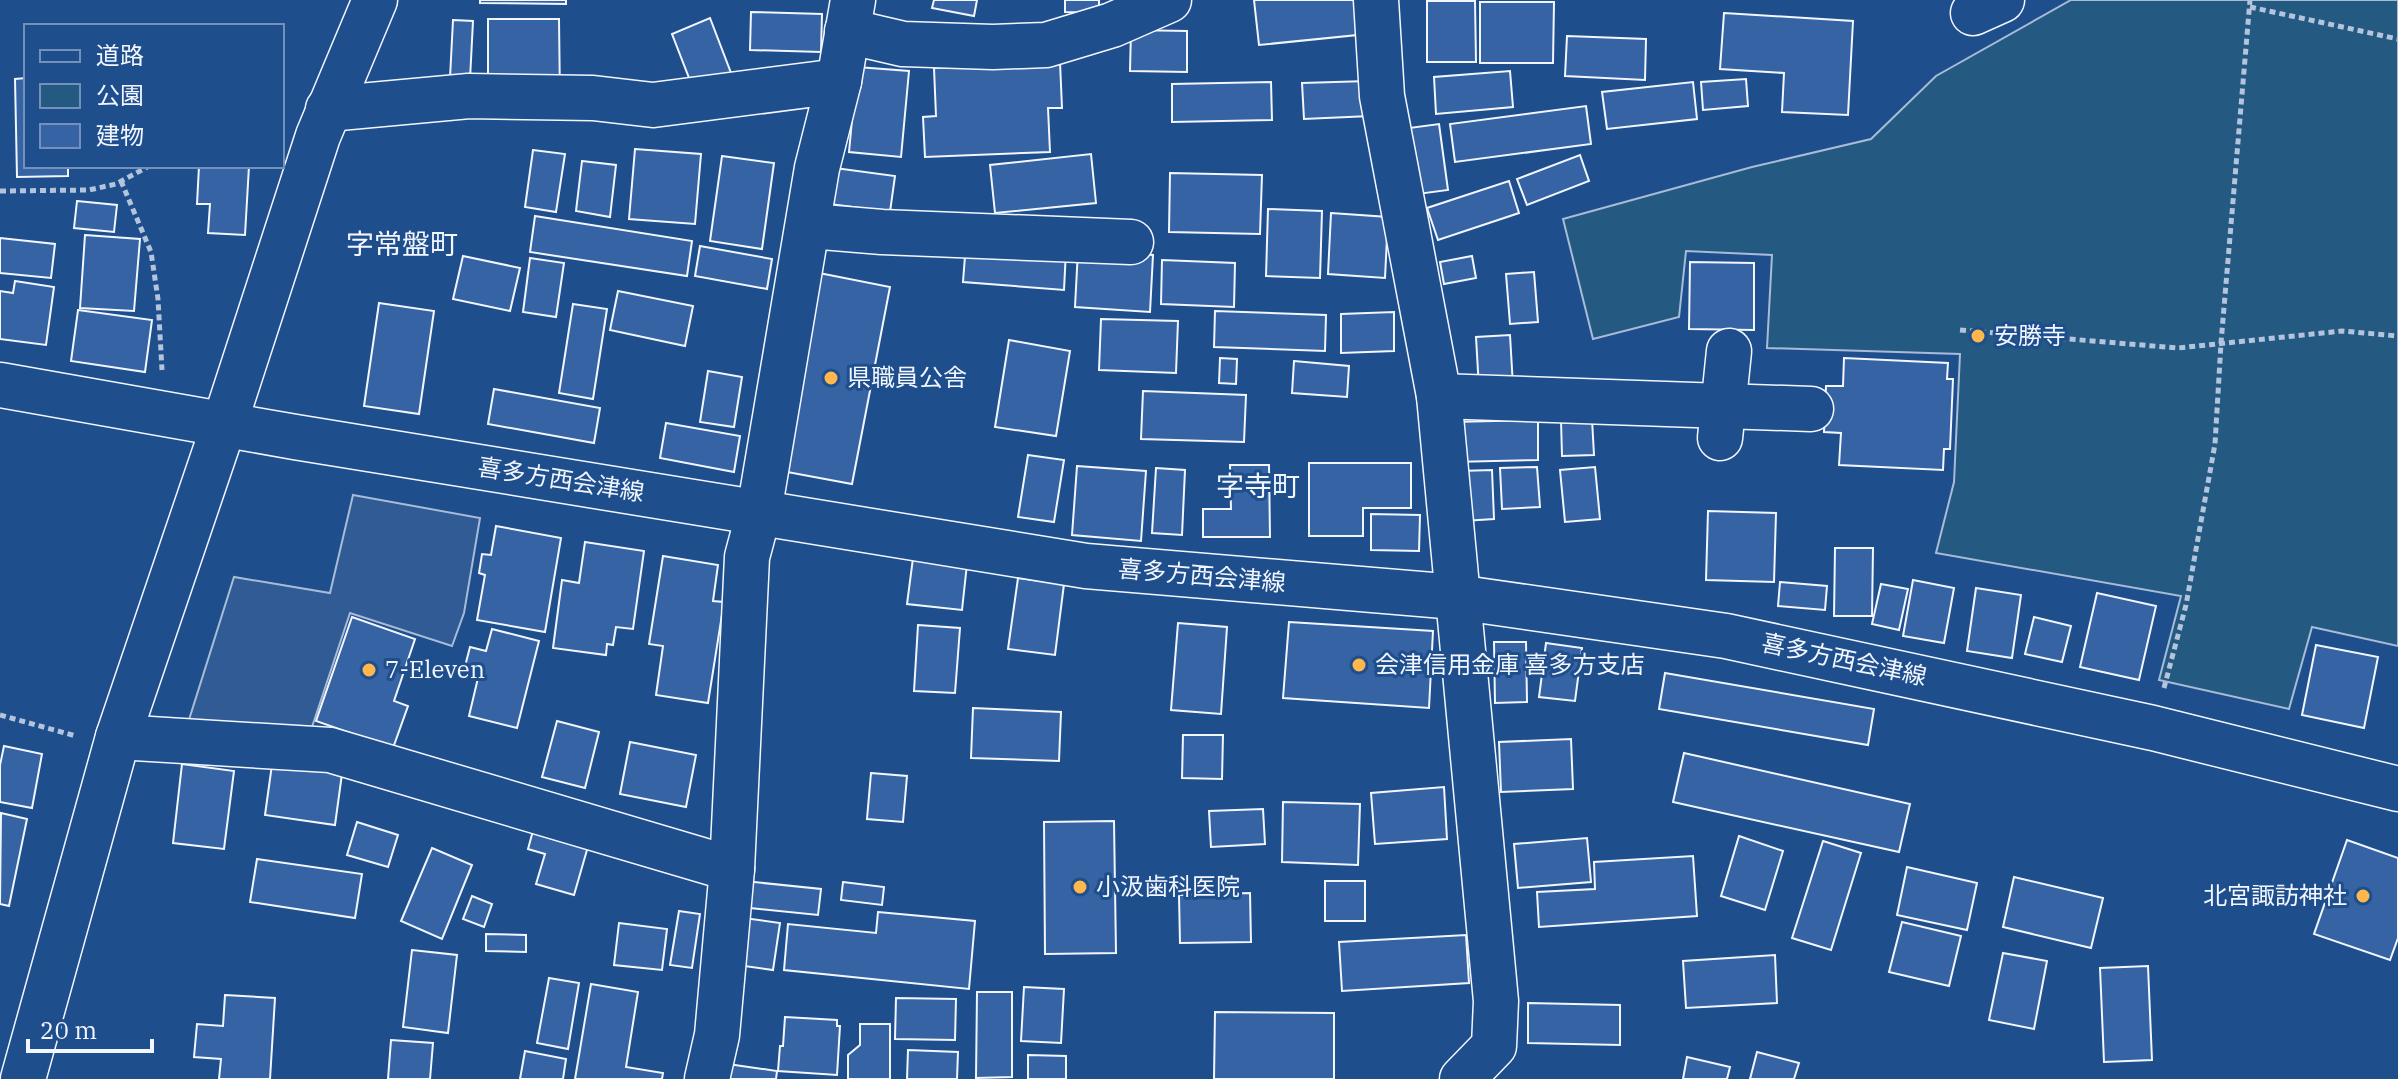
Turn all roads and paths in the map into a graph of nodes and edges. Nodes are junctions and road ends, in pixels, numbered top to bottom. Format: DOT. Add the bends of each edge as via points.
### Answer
graph roads {
  1 [pos="375,0"];
  2 [pos="1169,0"];
  3 [pos="1376,0"];
  4 [pos="2250,3"];
  5 [pos="850,16"];
  6 [pos="2398,39"];
  7 [pos="839,81"];
  8 [pos="328,109"];
  9 [pos="145,168"];
  10 [pos="121,181"];
  11 [pos="0,191"];
  12 [pos="810,226"];
  13 [pos="1131,242"];
  14 [pos="1960,330"];
  15 [pos="2398,336"];
  16 [pos="2221,343"];
  17 [pos="1729,351"];
  18 [pos="162,372"];
  19 [pos="0,385"];
  20 [pos="1439,396"];
  21 [pos="1811,409"];
  22 [pos="1722,422"];
  23 [pos="224,425"];
  24 [pos="759,512"];
  25 [pos="1456,597"];
  26 [pos="0,715"];
  27 [pos="2153,728"];
  28 [pos="116,742"];
  29 [pos="2398,789"];
  30 [pos="732,869"];
  31 [pos="23,1079"];
  32 [pos="707,1079"];
  33 [pos="1462,1079"];
  1 -- 8 [label="street"];
  2 -- 5 [label="street" via="1046,45 903,44"];
  3 -- 20 [label="street" via="1382,96"];
  4 -- 6 [label="path"];
  4 -- 16 [label="path"];
  5 -- 7 [label="street"];
  7 -- 8 [label="street" via="653,105 593,98 469,96"];
  7 -- 12 [label="street" via="817,168"];
  8 -- 23 [label="street"];
  9 -- 10 [label="path"];
  10 -- 11 [label="path" via="89,190"];
  10 -- 18 [label="path" via="151,252"];
  12 -- 13 [label="street"];
  12 -- 24 [label="street"];
  14 -- 16 [label="path" via="2178,348"];
  15 -- 16 [label="path" via="2342,331"];
  16 -- 27 [label="path" via="2215,444 2186,605"];
  17 -- 22 [label="street"];
  19 -- 23 [label="street, 喜多方西会津線"];
  20 -- 22 [label="street"];
  20 -- 25 [label="street"];
  21 -- 22 [label="street"];
  23 -- 24 [label="street, 喜多方西会津線"];
  23 -- 28 [label="street"];
  24 -- 25 [label="street, 喜多方西会津線" via="1086,566"];
  24 -- 30 [label="street" via="747,557"];
  25 -- 27 [label="street, 喜多方西会津線" via="1726,636"];
  25 -- 33 [label="street" via="1496,1001 1494,1046"];
  26 -- 28 [label="path"];
  27 -- 29 [label="street, 喜多方西会津線"];
  28 -- 30 [label="street" via="330,750"];
  28 -- 31 [label="street"];
  30 -- 32 [label="street" via="717,1035"];
}
